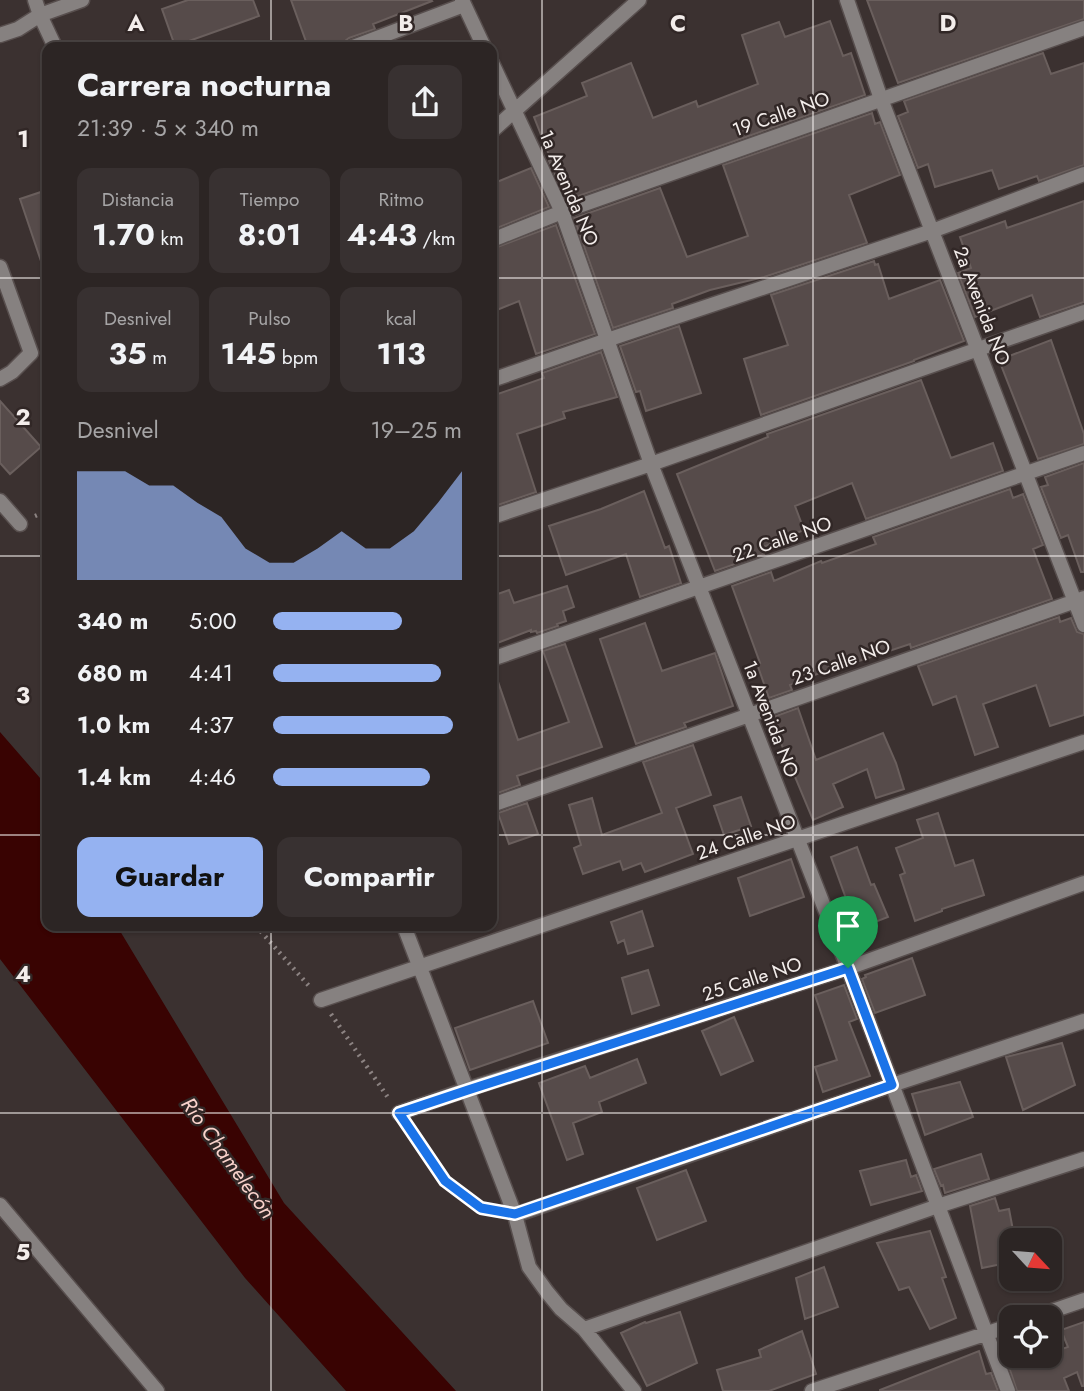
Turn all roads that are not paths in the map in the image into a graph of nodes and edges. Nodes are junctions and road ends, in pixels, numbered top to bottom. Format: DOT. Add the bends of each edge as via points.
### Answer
graph roads {
  1 [pos="35,0"];
  2 [pos="82,0"];
  3 [pos="639,0"];
  4 [pos="847,0"];
  5 [pos="463,3"];
  6 [pos="40,15"];
  7 [pos="1084,28"];
  8 [pos="0,35"];
  9 [pos="53,42"];
  10 [pos="366,42"];
  11 [pos="482,42"];
  12 [pos="497,74"];
  13 [pos="881,99"];
  14 [pos="514,111"];
  15 [pos="497,126"];
  16 [pos="1084,174"];
  17 [pos="562,212"];
  18 [pos="932,231"];
  19 [pos="497,238"];
  20 [pos="0,267"];
  21 [pos="1084,312"];
  22 [pos="607,340"];
  23 [pos="978,349"];
  24 [pos="497,378"];
  25 [pos="0,379"];
  26 [pos="1084,453"];
  27 [pos="651,464"];
  28 [pos="1026,473"];
  29 [pos="0,501"];
  30 [pos="497,515"];
  31 [pos="20,524"];
  32 [pos="699,588"];
  33 [pos="1079,599"];
  34 [pos="1084,625"];
  35 [pos="497,657"];
  36 [pos="749,715"];
  37 [pos="1084,742"];
  38 [pos="497,803"];
  39 [pos="798,839"];
  40 [pos="1084,883"];
  41 [pos="406,931"];
  42 [pos="420,968"];
  43 [pos="848,968"];
  44 [pos="321,1000"];
  45 [pos="1084,1021"];
  46 [pos="892,1085"];
  47 [pos="468,1090"];
  48 [pos="399,1113"];
  49 [pos="1084,1158"];
  50 [pos="0,1205"];
  51 [pos="938,1206"];
  52 [pos="515,1214"];
  53 [pos="1084,1300"];
  54 [pos="1062,1308"];
  55 [pos="584,1329"];
  56 [pos="999,1329"];
  57 [pos="986,1333"];
  58 [pos="157,1391"];
  59 [pos="635,1391"];
  60 [pos="812,1391"];
  61 [pos="1008,1391"];
  1 -- 6 [label="street"];
  2 -- 6 [label="street"];
  3 -- 14 [label="street"];
  4 -- 13 [label="street, 2a Avenida NO"];
  5 -- 10 [label="street"];
  5 -- 11 [label="street"];
  6 -- 8 [label="street"];
  6 -- 9 [label="street"];
  7 -- 13 [label="street, 19 Calle NO"];
  12 -- 14 [label="street, 1a Avenida NO"];
  13 -- 17 [label="street, 19 Calle NO"];
  13 -- 18 [label="street, 2a Avenida NO"];
  14 -- 15 [label="street"];
  14 -- 17 [label="street, 1a Avenida NO"];
  16 -- 18 [label="street"];
  17 -- 19 [label="street, 19 Calle NO"];
  17 -- 22 [label="street, 1a Avenida NO"];
  18 -- 22 [label="street"];
  18 -- 23 [label="street, 2a Avenida NO"];
  20 -- 25 [label="street" via="31,353"];
  21 -- 23 [label="street"];
  22 -- 24 [label="street"];
  22 -- 27 [label="street, 1a Avenida NO"];
  23 -- 27 [label="street"];
  23 -- 28 [label="street, 2a Avenida NO"];
  26 -- 28 [label="street, 22 Calle NO"];
  27 -- 30 [label="street"];
  27 -- 32 [label="street, 1a Avenida NO"];
  28 -- 32 [label="street, 22 Calle NO"];
  28 -- 33 [label="street, 2a Avenida NO"];
  29 -- 31 [label="street"];
  32 -- 35 [label="street, 22 Calle NO"];
  32 -- 36 [label="street, 1a Avenida NO"];
  33 -- 34 [label="street, 2a Avenida NO"];
  33 -- 36 [label="street, 23 Calle NO"];
  36 -- 38 [label="street, 23 Calle NO"];
  36 -- 39 [label="street, 1a Avenida NO"];
  37 -- 39 [label="street, 24 Calle NO"];
  39 -- 42 [label="street, 24 Calle NO"];
  39 -- 43 [label="street, 1a Avenida NO"];
  40 -- 43 [label="street, 25 Calle NO"];
  41 -- 42 [label="street"];
  42 -- 44 [label="street, 24 Calle NO"];
  42 -- 47 [label="street"];
  43 -- 46 [label="street, 1a Avenida NO"];
  43 -- 47 [label="street, 25 Calle NO"];
  45 -- 46 [label="street"];
  46 -- 51 [label="street, 1a Avenida NO"];
  46 -- 52 [label="street"];
  47 -- 48 [label="street, 25 Calle NO"];
  47 -- 52 [label="street"];
  49 -- 51 [label="street"];
  50 -- 58 [label="street"];
  51 -- 55 [label="street"];
  51 -- 57 [label="street, 1a Avenida NO"];
  52 -- 55 [label="street" via="530,1267 561,1309"];
  53 -- 54 [label="street"];
  55 -- 59 [label="street"];
  56 -- 57 [label="street"];
  57 -- 60 [label="street"];
  57 -- 61 [label="street, 1a Avenida NO"];
}
